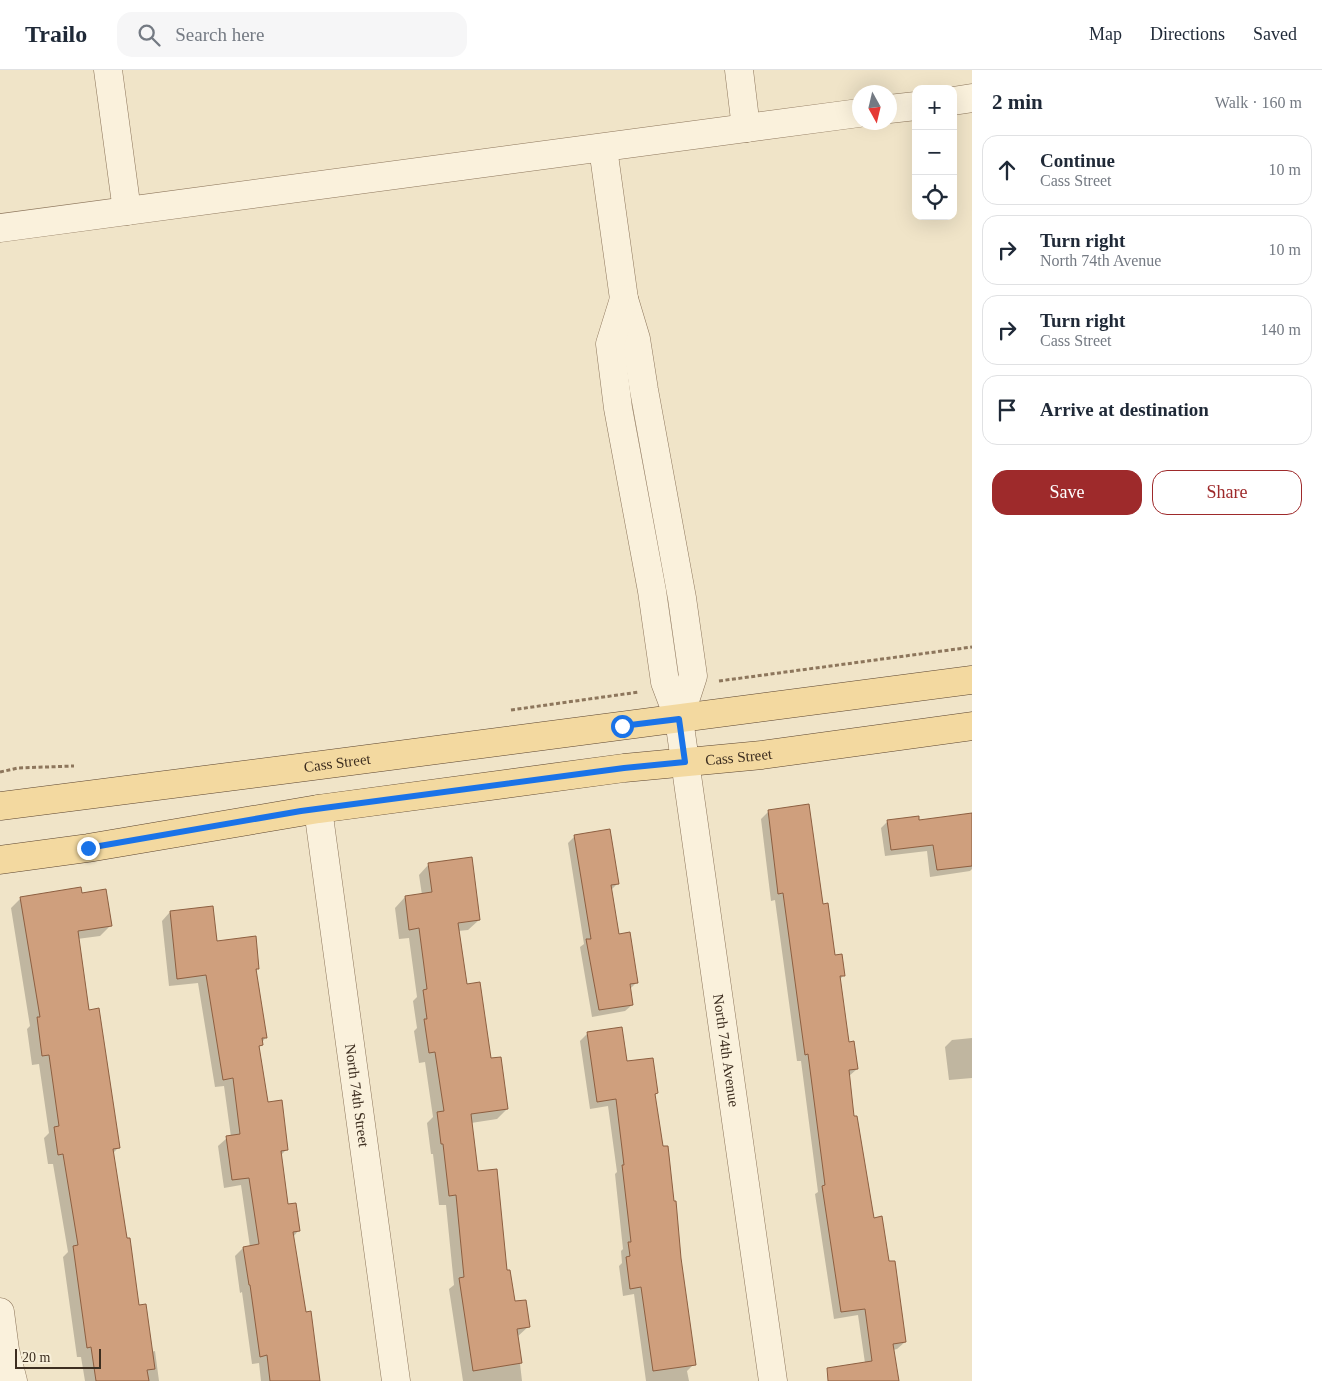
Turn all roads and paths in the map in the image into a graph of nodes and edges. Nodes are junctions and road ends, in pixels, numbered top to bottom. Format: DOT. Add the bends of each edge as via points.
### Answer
graph roads {
  1 [pos="108,70"];
  2 [pos="739,70"];
  3 [pos="972,98"];
  4 [pos="957,100"];
  5 [pos="912,106"];
  6 [pos="897,108"];
  7 [pos="852,114"];
  8 [pos="746,128"];
  9 [pos="603,148"];
  10 [pos="127,211"];
  11 [pos="0,228"];
  12 [pos="972,647"];
  13 [pos="972,680"];
  14 [pos="678,687"];
  15 [pos="509,710"];
  16 [pos="679,719"];
  17 [pos="972,726"];
  18 [pos="685,762"];
  19 [pos="82,765"];
  20 [pos="0,772"];
  21 [pos="0,806"];
  22 [pos="318,809"];
  23 [pos="0,860"];
  24 [pos="0,1312"];
  25 [pos="13,1381"];
  26 [pos="396,1381"];
  27 [pos="773,1381"];
  1 -- 10 [label="street"];
  2 -- 8 [label="street"];
  3 -- 4 [label="street"];
  5 -- 6 [label="street"];
  7 -- 8 [label="street"];
  8 -- 9 [label="street"];
  9 -- 10 [label="street"];
  9 -- 14 [label="street" via="624,299 636,339 693,676"];
  10 -- 11 [label="street"];
  12 -- 14 [label="path"];
  13 -- 16 [label="main road, Cass Street"];
  14 -- 15 [label="path"];
  14 -- 16 [label="street"];
  16 -- 18 [label="street, North 74th Avenue"];
  16 -- 21 [label="main road, Cass Street"];
  17 -- 18 [label="main road, Cass Street" via="762,755"];
  18 -- 22 [label="main road, Cass Street"];
  18 -- 27 [label="street, North 74th Avenue"];
  19 -- 20 [label="path"];
  22 -- 23 [label="main road, Cass Street"];
  22 -- 26 [label="street, North 74th Street"];
  24 -- 25 [label="street"];
}
